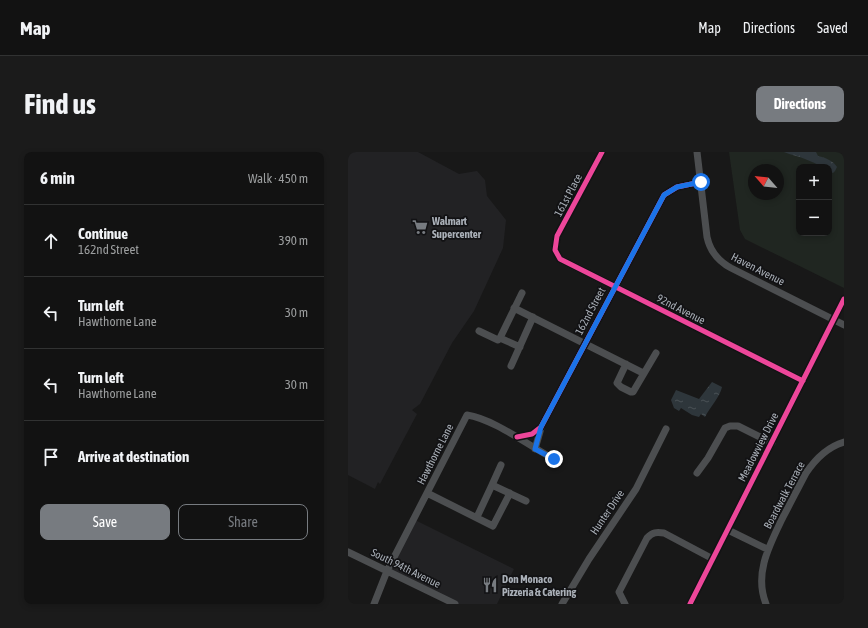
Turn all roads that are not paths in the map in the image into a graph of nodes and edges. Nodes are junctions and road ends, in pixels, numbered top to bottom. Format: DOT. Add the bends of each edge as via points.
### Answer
graph roads {
  1 [pos="602,152"];
  2 [pos="697,152"];
  3 [pos="701,182"];
  4 [pos="555,250"];
  5 [pos="615,287"];
  6 [pos="522,293"];
  7 [pos="844,299"];
  8 [pos="514,308"];
  9 [pos="533,318"];
  10 [pos="834,320"];
  11 [pos="844,325"];
  12 [pos="479,331"];
  13 [pos="500,338"];
  14 [pos="585,344"];
  15 [pos="520,347"];
  16 [pos="656,353"];
  17 [pos="626,364"];
  18 [pos="510,366"];
  19 [pos="643,373"];
  20 [pos="803,380"];
  21 [pos="541,427"];
  22 [pos="666,429"];
  23 [pos="517,436"];
  24 [pos="844,442"];
  25 [pos="772,443"];
  26 [pos="535,449"];
  27 [pos="554,459"];
  28 [pos="501,465"];
  29 [pos="697,473"];
  30 [pos="492,485"];
  31 [pos="427,493"];
  32 [pos="510,493"];
  33 [pos="526,501"];
  34 [pos="478,517"];
  35 [pos="728,530"];
  36 [pos="767,549"];
  37 [pos="348,552"];
  38 [pos="713,559"];
  39 [pos="387,571"];
  40 [pos="374,604"];
  41 [pos="455,604"];
  42 [pos="562,604"];
  43 [pos="625,604"];
  44 [pos="690,604"];
  45 [pos="766,604"];
  1 -- 4 [label="street, 161st Place" via="557,236"];
  2 -- 3 [label="street, Haven Avenue"];
  3 -- 5 [label="street, 162nd Street" via="677,187 664,195"];
  3 -- 10 [label="street, Haven Avenue" via="708,244 717,258 723,264"];
  4 -- 5 [label="street, 92nd Avenue" via="560,259"];
  5 -- 14 [label="street, 162nd Street"];
  5 -- 20 [label="street, 92nd Avenue"];
  6 -- 8 [label="street"];
  7 -- 10 [label="street, Meadowview Drive"];
  8 -- 9 [label="street"];
  8 -- 13 [label="street"];
  9 -- 14 [label="street"];
  9 -- 15 [label="street"];
  10 -- 11 [label="street, Haven Avenue"];
  10 -- 20 [label="street, Meadowview Drive"];
  12 -- 13 [label="street" via="498,340"];
  13 -- 15 [label="street"];
  14 -- 17 [label="street"];
  14 -- 21 [label="street, 162nd Street"];
  15 -- 18 [label="street"];
  16 -- 19 [label="street"];
  17 -- 19 [label="street"];
  17 -- 19 [label="street" via="617,383 620,387 633,392"];
  20 -- 25 [label="street, Meadowview Drive"];
  21 -- 23 [label="street" via="532,434"];
  21 -- 26 [label="street"];
  22 -- 42 [label="street, Hunter Drive" via="636,489"];
  23 -- 26 [label="street, Hawthorne Lane"];
  23 -- 31 [label="street, Hawthorne Lane" via="476,416 467,415"];
  24 -- 36 [label="street, Boardwalk Terrace" via="834,445 817,457 808,469"];
  25 -- 29 [label="street" via="738,426 728,426 722,431"];
  25 -- 35 [label="street, Meadowview Drive"];
  26 -- 27 [label="street, Hawthorne Lane"];
  28 -- 30 [label="street"];
  30 -- 32 [label="street"];
  30 -- 34 [label="street"];
  31 -- 34 [label="street"];
  31 -- 39 [label="street, Hawthorne Lane"];
  32 -- 33 [label="street"];
  32 -- 34 [label="street" via="493,526"];
  35 -- 36 [label="street"];
  35 -- 38 [label="street, Meadowview Drive"];
  36 -- 45 [label="street, Boardwalk Terrace" via="761,576 762,594"];
  37 -- 39 [label="street, South 94th Avenue"];
  38 -- 43 [label="street" via="664,533 650,534 619,592"];
  38 -- 44 [label="street, Meadowview Drive"];
  39 -- 40 [label="street, Hawthorne Lane"];
  39 -- 41 [label="street, South 94th Avenue"];
}
